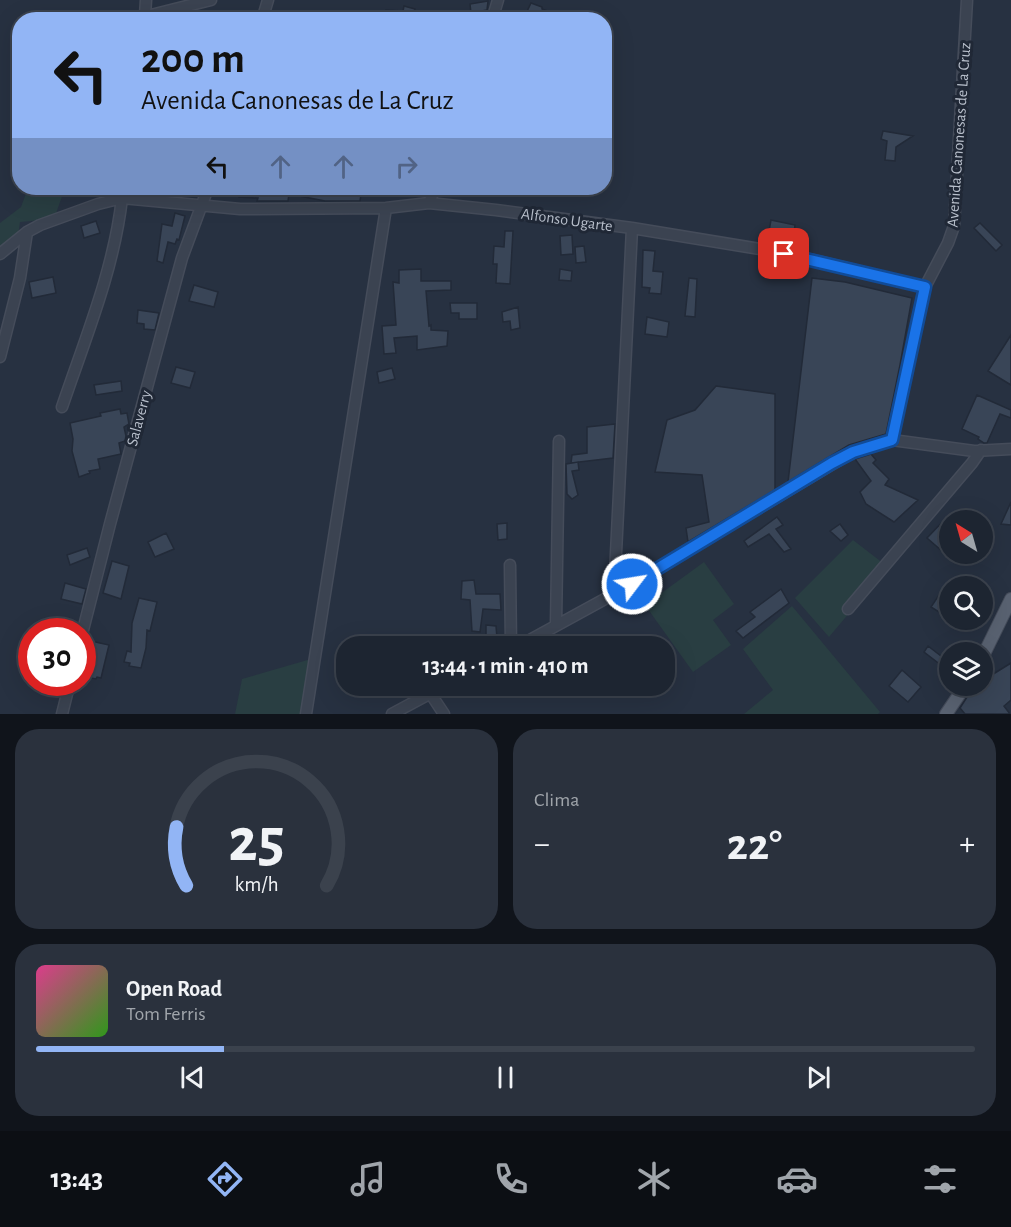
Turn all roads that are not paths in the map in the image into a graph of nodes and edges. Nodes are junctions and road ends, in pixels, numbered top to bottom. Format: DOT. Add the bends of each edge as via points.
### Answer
graph roads {
  1 [pos="211,0"];
  2 [pos="967,0"];
  3 [pos="162,12"];
  4 [pos="206,195"];
  5 [pos="432,195"];
  6 [pos="122,198"];
  7 [pos="429,203"];
  8 [pos="203,205"];
  9 [pos="386,208"];
  10 [pos="632,228"];
  11 [pos="27,232"];
  12 [pos="0,254"];
  13 [pos="925,287"];
  14 [pos="0,357"];
  15 [pos="62,407"];
  16 [pos="892,440"];
  17 [pos="559,441"];
  18 [pos="1011,449"];
  19 [pos="981,450"];
  20 [pos="510,565"];
  21 [pos="614,594"];
  22 [pos="1011,599"];
  23 [pos="848,609"];
  24 [pos="86,618"];
  25 [pos="556,625"];
  26 [pos="511,636"];
  27 [pos="537,636"];
  28 [pos="990,642"];
  29 [pos="66,696"];
  30 [pos="425,696"];
  31 [pos="432,696"];
  32 [pos="958,696"];
  33 [pos="62,714"];
  34 [pos="306,714"];
  35 [pos="392,714"];
  36 [pos="444,714"];
  37 [pos="946,714"];
  1 -- 3 [label="street"];
  2 -- 13 [label="street, Avenida Canonesas de La Cruz" via="954,226"];
  4 -- 8 [label="street, Salaverry"];
  5 -- 7 [label="street"];
  6 -- 8 [label="street, Alfonso Ugarte"];
  6 -- 11 [label="street, Alfonso Ugarte"];
  6 -- 15 [label="street" via="110,261"];
  7 -- 9 [label="street, Alfonso Ugarte"];
  7 -- 10 [label="street, Alfonso Ugarte"];
  8 -- 9 [label="street, Alfonso Ugarte" via="240,209"];
  8 -- 24 [label="street, Salaverry" via="173,287"];
  9 -- 34 [label="street"];
  10 -- 13 [label="street, Alfonso Ugarte" via="784,254"];
  10 -- 21 [label="street"];
  11 -- 12 [label="street, Alfonso Ugarte"];
  11 -- 14 [label="street"];
  13 -- 16 [label="street, Avenida Canonesas de La Cruz"];
  16 -- 19 [label="street"];
  16 -- 21 [label="street" via="832,463"];
  17 -- 25 [label="street"];
  18 -- 19 [label="street"];
  19 -- 23 [label="street"];
  20 -- 26 [label="street"];
  21 -- 25 [label="street"];
  22 -- 28 [label="main road"];
  25 -- 27 [label="street"];
  29 -- 33 [label="street"];
  30 -- 35 [label="street"];
  31 -- 36 [label="street"];
  32 -- 37 [label="main road"];
}
